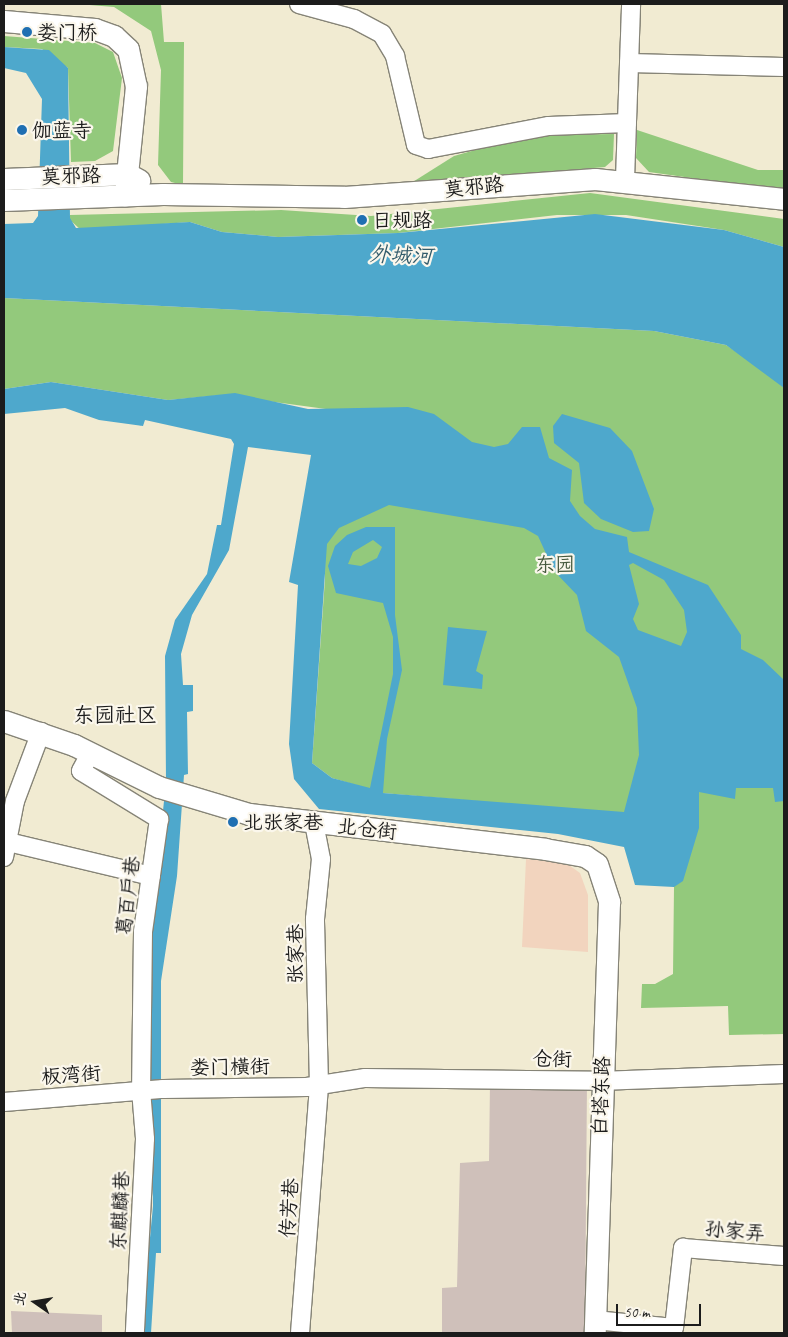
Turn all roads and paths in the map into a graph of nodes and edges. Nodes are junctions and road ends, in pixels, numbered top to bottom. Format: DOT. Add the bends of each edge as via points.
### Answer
graph roads {
  1 [pos="299,4"];
  2 [pos="631,4"];
  3 [pos="4,21"];
  4 [pos="629,63"];
  5 [pos="784,67"];
  6 [pos="627,123"];
  7 [pos="128,174"];
  8 [pos="4,179"];
  9 [pos="626,179"];
  10 [pos="163,194"];
  11 [pos="124,195"];
  12 [pos="784,199"];
  13 [pos="4,200"];
  14 [pos="4,721"];
  15 [pos="41,732"];
  16 [pos="90,754"];
  17 [pos="314,823"];
  18 [pos="6,847"];
  19 [pos="595,862"];
  20 [pos="152,876"];
  21 [pos="784,1074"];
  22 [pos="600,1081"];
  23 [pos="319,1086"];
  24 [pos="151,1090"];
  25 [pos="4,1102"];
  26 [pos="784,1256"];
  27 [pos="595,1327"];
  28 [pos="135,1333"];
  29 [pos="300,1333"];
  1 -- 6 [label="street" via="354,19 382,34 395,56 416,145 428,149 549,126"];
  2 -- 4 [label="street"];
  3 -- 7 [label="main road" via="95,29 125,45 136,78"];
  4 -- 5 [label="street"];
  4 -- 6 [label="street"];
  6 -- 9 [label="street"];
  7 -- 8 [label="main road, 莫邪路"];
  7 -- 10 [label="main road, 莫邪路"];
  7 -- 11 [label="main road"];
  9 -- 10 [label="main road, 莫邪路" via="545,180 344,197"];
  9 -- 12 [label="main road, 莫邪路"];
  10 -- 11 [label="main road, 莫邪路"];
  11 -- 13 [label="main road, 莫邪路"];
  14 -- 15 [label="main road, 北仓街"];
  15 -- 16 [label="main road, 北仓街"];
  15 -- 18 [label="street" via="15,801"];
  16 -- 17 [label="main road, 北仓街" via="159,787 186,796 249,814"];
  16 -- 20 [label="street, 葛百户巷" via="80,771 159,819"];
  17 -- 19 [label="main road, 北仓街" via="545,849"];
  17 -- 23 [label="street, 张家巷" via="320,859 315,919"];
  18 -- 20 [label="street"];
  19 -- 22 [label="main road, 白塔东路" via="609,896"];
  20 -- 24 [label="street, 葛百户巷" via="143,932"];
  21 -- 22 [label="street, 仓街"];
  22 -- 23 [label="street, 仓街" via="365,1078"];
  22 -- 27 [label="main road, 白塔东路"];
  23 -- 24 [label="street, 娄门横街"];
  23 -- 29 [label="street, 传芳巷"];
  24 -- 25 [label="street, 板湾街"];
  24 -- 28 [label="street, 东麒麟巷" via="145,1139"];
  26 -- 27 [label="street, 孙家弄" via="683,1248 674,1328"];
}
